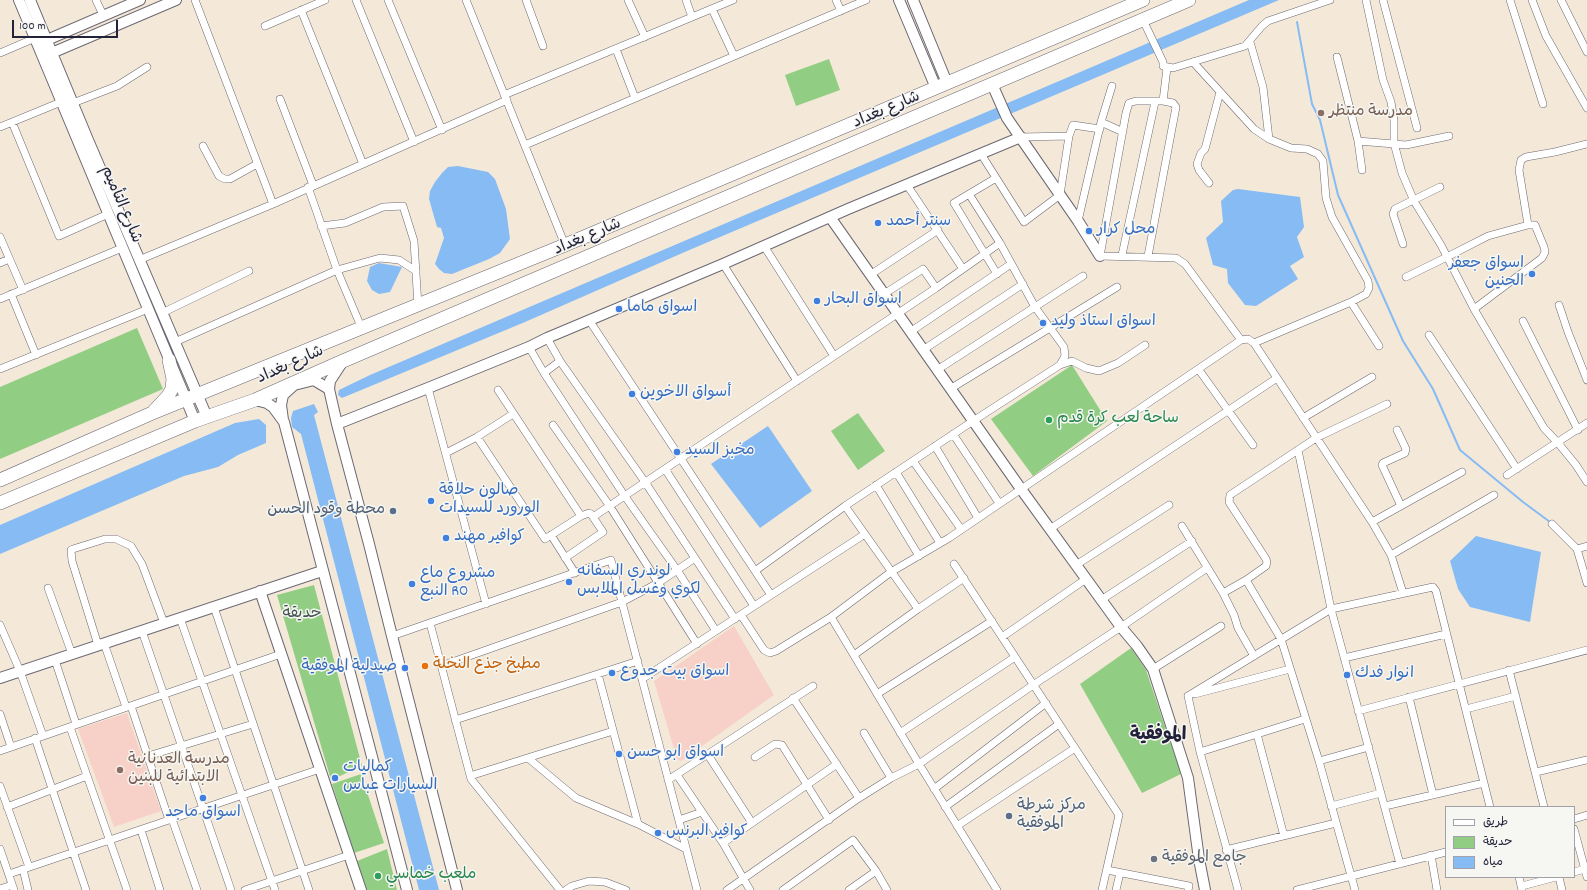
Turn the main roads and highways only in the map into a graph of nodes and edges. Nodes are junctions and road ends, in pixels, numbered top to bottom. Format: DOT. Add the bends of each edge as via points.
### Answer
graph roads {
  1 [pos="19,0"];
  2 [pos="30,0"];
  3 [pos="140,0"];
  4 [pos="176,0"];
  5 [pos="899,0"];
  6 [pos="913,0"];
  7 [pos="1143,0"];
  8 [pos="1189,0"];
  9 [pos="39,41"];
  10 [pos="52,52"];
  11 [pos="42,57"];
  12 [pos="992,84"];
  13 [pos="942,86"];
  14 [pos="1021,138"];
  15 [pos="830,218"];
  16 [pos="1100,256"];
  17 [pos="169,360"];
  18 [pos="343,361"];
  19 [pos="329,388"];
  20 [pos="199,396"];
  21 [pos="256,400"];
  22 [pos="186,401"];
  23 [pos="150,414"];
  24 [pos="207,417"];
  25 [pos="194,421"];
  26 [pos="284,422"];
  27 [pos="337,424"];
  28 [pos="0,480"];
  29 [pos="0,503"];
  30 [pos="322,571"];
  31 [pos="260,591"];
  32 [pos="0,678"];
  33 [pos="361,890"];
  34 [pos="407,890"];
  35 [pos="457,890"];
  36 [pos="1205,890"];
  1 -- 9 [label="main road, شارع التأميم"];
  2 -- 9 [label="main road, شارع التأميم"];
  3 -- 9 [label="main road"];
  4 -- 10 [label="main road"];
  5 -- 13 [label="main road"];
  6 -- 13 [label="main road"];
  7 -- 13 [label="highway, شارع بغداد"];
  8 -- 12 [label="highway, شارع بغداد" via="1145,24"];
  9 -- 10 [label="main road, شارع التأميم"];
  9 -- 11 [label="main road, شارع التأميم"];
  10 -- 11 [label="main road"];
  10 -- 20 [label="main road, شارع التأميم"];
  11 -- 17 [label="main road, شارع التأميم"];
  12 -- 14 [label="main road" via="1007,118"];
  12 -- 18 [label="highway, شارع بغداد"];
  13 -- 20 [label="highway, شارع بغداد"];
  14 -- 15 [label="main road"];
  14 -- 16 [label="main road"];
  15 -- 27 [label="main road" via="529,347"];
  15 -- 36 [label="main road" via="1086,580 1153,669 1188,778"];
  17 -- 22 [label="main road, شارع التأميم"];
  17 -- 23 [label="highway" via="172,389"];
  18 -- 19 [label="main road" via="330,380"];
  18 -- 21 [label="highway, شارع بغداد"];
  19 -- 26 [label="main road" via="314,380 294,385 286,391 281,405"];
  19 -- 27 [label="main road"];
  20 -- 22 [label="highway, شارع بغداد"];
  20 -- 24 [label="main road, شارع التأميم"];
  21 -- 24 [label="highway, شارع بغداد"];
  21 -- 26 [label="main road" via="273,407"];
  22 -- 23 [label="highway, شارع بغداد"];
  22 -- 25 [label="main road, شارع التأميم"];
  23 -- 28 [label="highway, شارع بغداد"];
  24 -- 25 [label="highway, شارع بغداد"];
  25 -- 29 [label="highway, شارع بغداد"];
  26 -- 30 [label="main road"];
  27 -- 35 [label="main road"];
  30 -- 31 [label="main road"];
  30 -- 34 [label="main road"];
  31 -- 32 [label="main road"];
  31 -- 33 [label="main road"];
}
